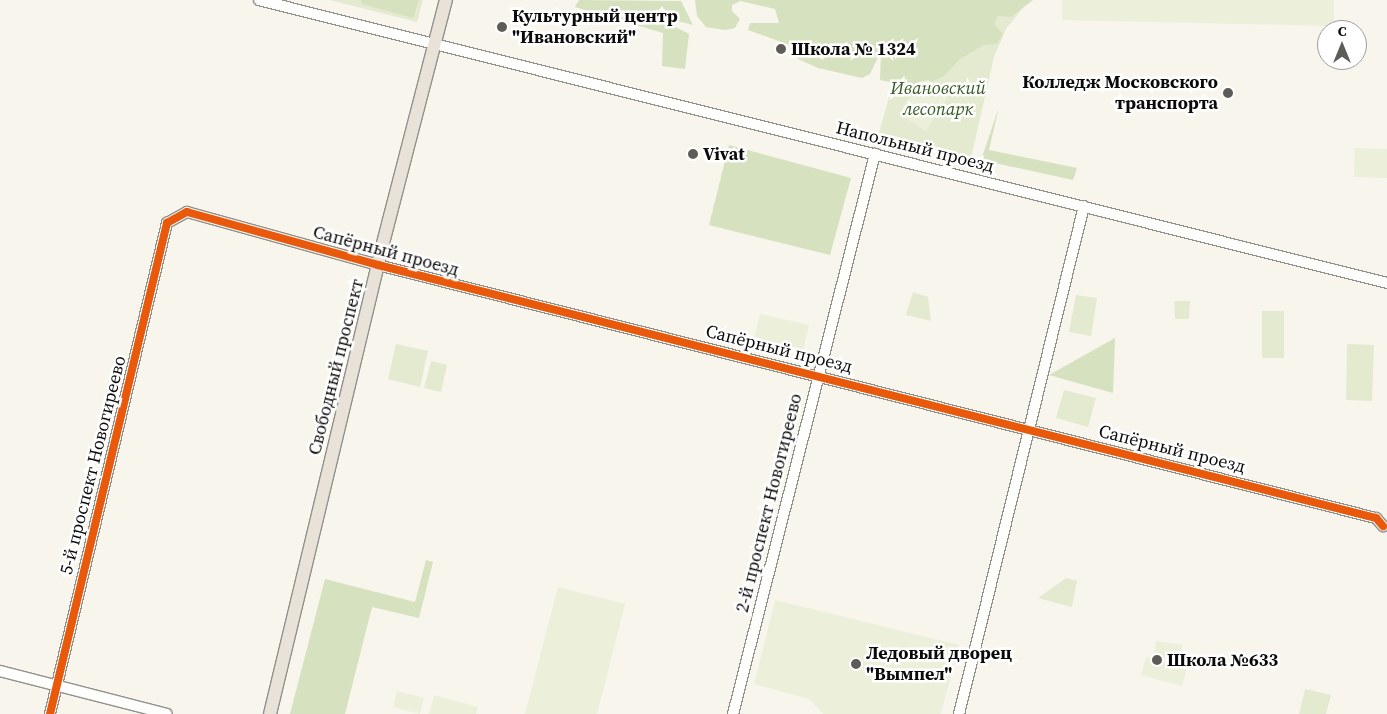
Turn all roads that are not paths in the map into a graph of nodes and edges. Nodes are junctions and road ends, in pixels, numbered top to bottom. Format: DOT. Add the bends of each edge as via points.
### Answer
graph roads {
  1 [pos="259,0"];
  2 [pos="446,0"];
  3 [pos="435,45"];
  4 [pos="876,154"];
  5 [pos="1084,206"];
  6 [pos="167,224"];
  7 [pos="378,265"];
  8 [pos="1387,283"];
  9 [pos="818,374"];
  10 [pos="1029,428"];
  11 [pos="1383,526"];
  12 [pos="0,671"];
  13 [pos="57,685"];
  14 [pos="50,714"];
  15 [pos="166,714"];
  16 [pos="270,714"];
  17 [pos="733,714"];
  18 [pos="959,714"];
  1 -- 3 [label="street, Напольный проезд"];
  2 -- 3 [label="main road, Свободный проспект"];
  3 -- 4 [label="street, Напольный проезд"];
  3 -- 7 [label="main road, Свободный проспект"];
  4 -- 5 [label="street, Напольный проезд"];
  4 -- 9 [label="street, 2-й проспект Новогиреево"];
  5 -- 8 [label="street, Напольный проезд"];
  5 -- 10 [label="street"];
  6 -- 7 [label="street, Сапёрный проезд" via="187,212"];
  6 -- 13 [label="street, 5-й проспект Новогиреево"];
  7 -- 9 [label="street, Сапёрный проезд"];
  7 -- 16 [label="main road, Свободный проспект"];
  9 -- 10 [label="street, Сапёрный проезд"];
  9 -- 17 [label="street, 2-й проспект Новогиреево"];
  10 -- 11 [label="street, Сапёрный проезд" via="1376,518"];
  10 -- 18 [label="street"];
  12 -- 13 [label="street"];
  13 -- 14 [label="street, 5-й проспект Новогиреево"];
  13 -- 15 [label="street"];
}
